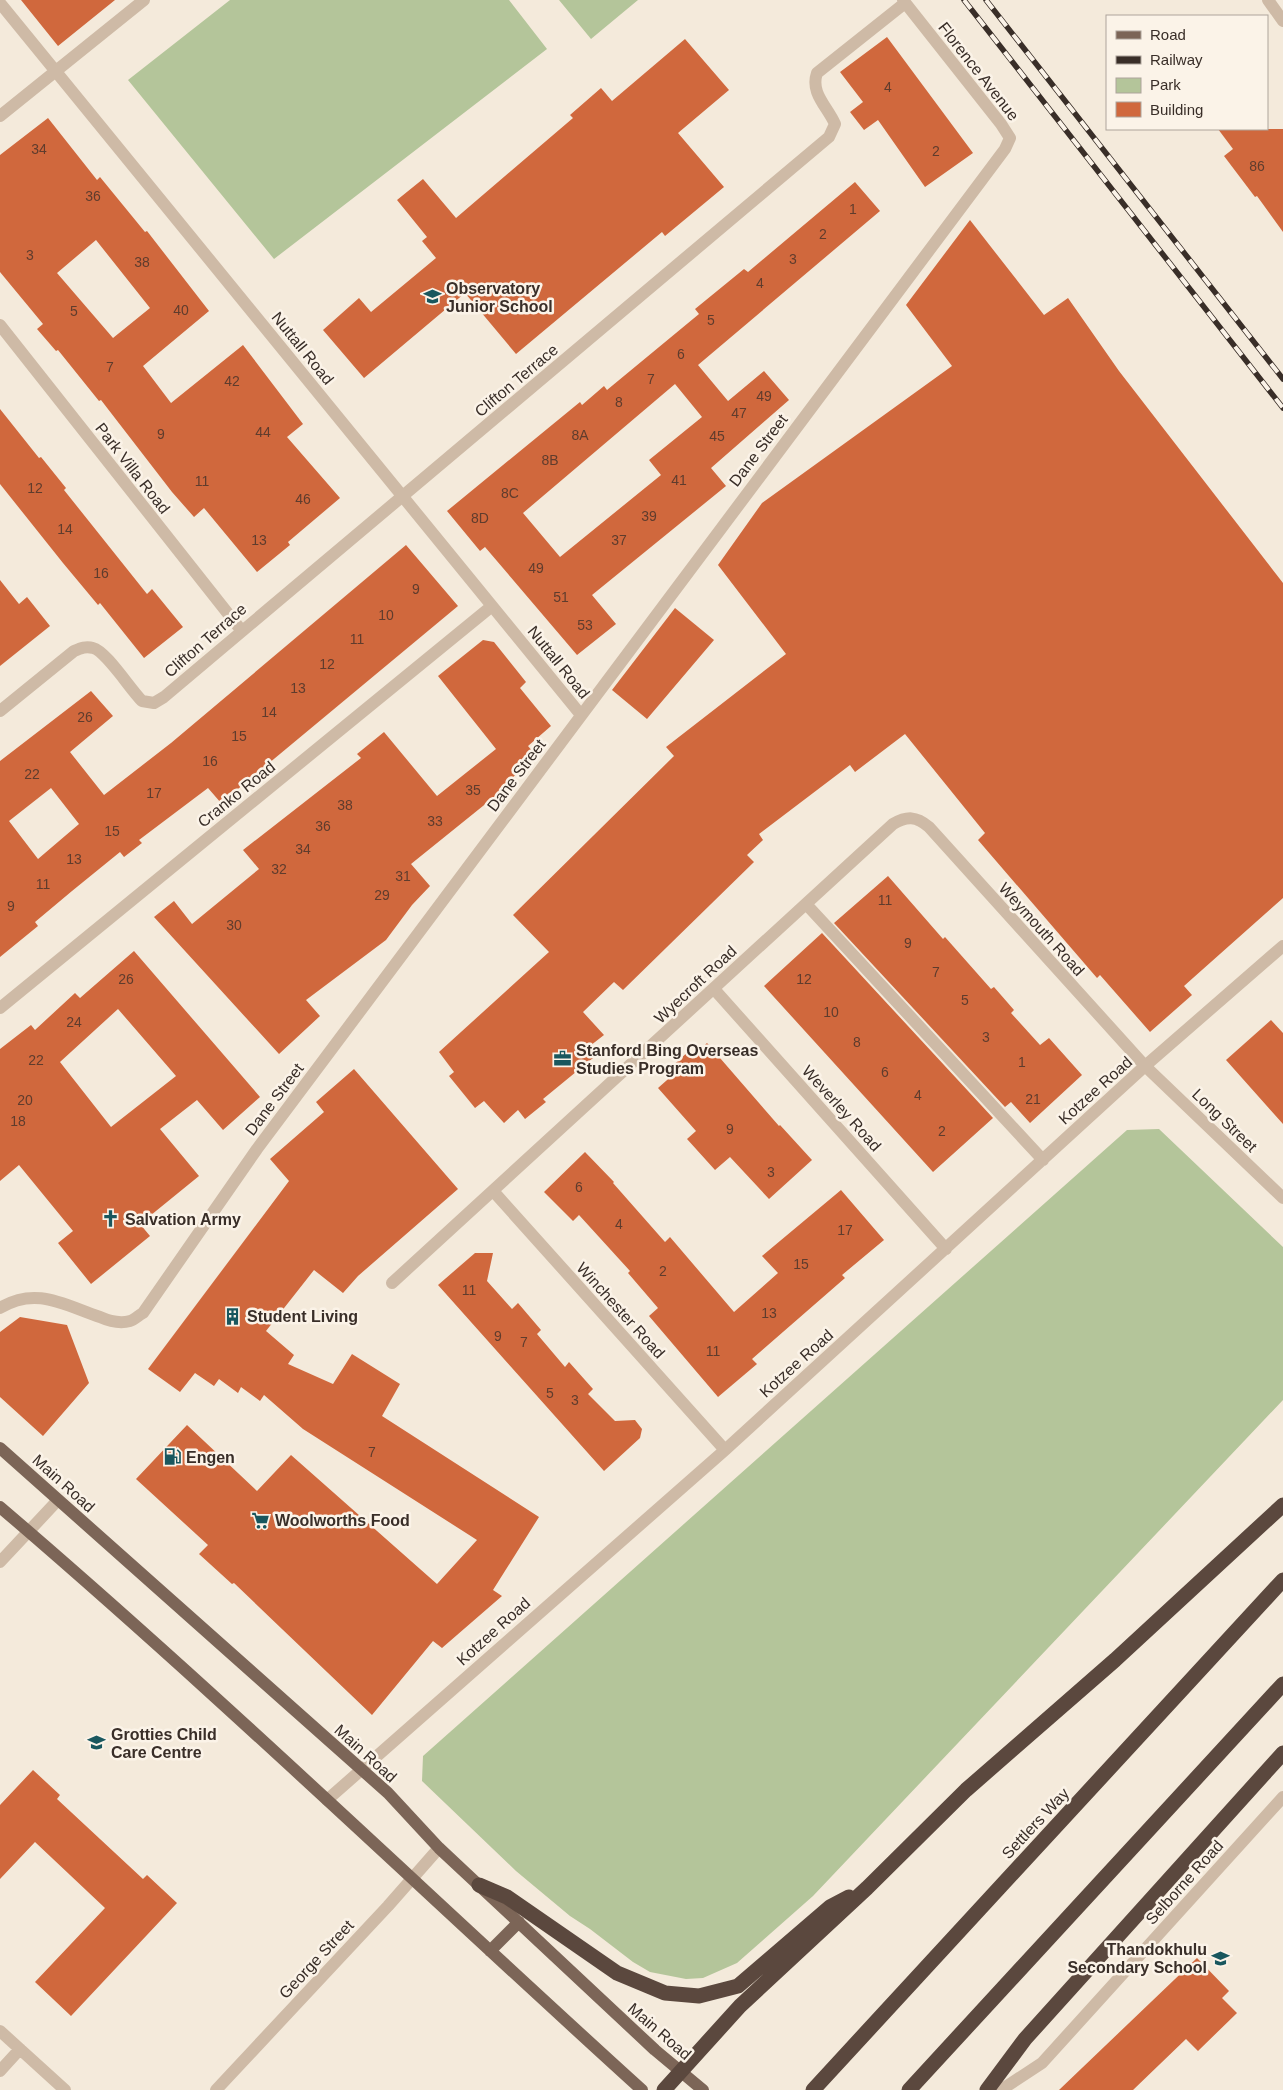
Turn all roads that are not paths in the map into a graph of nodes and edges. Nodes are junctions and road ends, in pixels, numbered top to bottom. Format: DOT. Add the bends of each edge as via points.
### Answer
graph roads {
  1 [pos="144,0"];
  2 [pos="1268,0"];
  3 [pos="904,2"];
  4 [pos="0,3"];
  5 [pos="1283,22"];
  6 [pos="55,72"];
  7 [pos="0,116"];
  8 [pos="1010,138"];
  9 [pos="0,325"];
  10 [pos="403,496"];
  11 [pos="492,606"];
  12 [pos="241,630"];
  13 [pos="0,711"];
  14 [pos="580,715"];
  15 [pos="912,818"];
  16 [pos="806,904"];
  17 [pos="1283,946"];
  18 [pos="714,989"];
  19 [pos="0,1008"];
  20 [pos="1145,1066"];
  21 [pos="1043,1160"];
  22 [pos="494,1192"];
  23 [pos="1283,1198"];
  24 [pos="946,1249"];
  25 [pos="392,1284"];
  26 [pos="0,1308"];
  27 [pos="0,1448"];
  28 [pos="725,1450"];
  29 [pos="58,1500"];
  30 [pos="1283,1505"];
  31 [pos="0,1507"];
  32 [pos="28,1531"];
  33 [pos="0,1562"];
  34 [pos="1283,1580"];
  35 [pos="1283,1684"];
  36 [pos="1283,1753"];
  37 [pos="361,1770"];
  38 [pos="1283,1797"];
  39 [pos="327,1800"];
  40 [pos="439,1848"];
  41 [pos="412,1880"];
  42 [pos="479,1885"];
  43 [pos="867,1888"];
  44 [pos="520,1922"];
  45 [pos="490,1951"];
  46 [pos="0,2031"];
  47 [pos="20,2049"];
  48 [pos="0,2071"];
  49 [pos="681,2071"];
  50 [pos="65,2090"];
  51 [pos="216,2090"];
  52 [pos="642,2090"];
  53 [pos="664,2090"];
  54 [pos="703,2090"];
  55 [pos="814,2090"];
  56 [pos="909,2090"];
  57 [pos="987,2090"];
  58 [pos="1001,2090"];
  1 -- 6 [label="street"];
  2 -- 5 [label="street"];
  3 -- 8 [label="street, Florence Avenue"];
  3 -- 10 [label="street, Clifton Terrace" via="817,73 814,82 817,94 835,124 829,137"];
  4 -- 6 [label="street, Nuttall Road"];
  6 -- 7 [label="street"];
  6 -- 10 [label="street, Nuttall Road"];
  8 -- 14 [label="street, Dane Street" via="1005,149"];
  9 -- 12 [label="street, Park Villa Road"];
  10 -- 11 [label="street, Nuttall Road"];
  10 -- 12 [label="street, Clifton Terrace"];
  11 -- 14 [label="street, Nuttall Road"];
  11 -- 19 [label="street, Cranko Road"];
  12 -- 13 [label="street, Clifton Terrace" via="154,703 142,701 104,654 95,648 84,647 74,651"];
  14 -- 26 [label="street, Dane Street" via="257,1148 143,1312 131,1321 115,1322 62,1302 35,1297 20,1298"];
  15 -- 16 [label="street, Wyecroft Road" via="893,824"];
  15 -- 20 [label="street, Weymouth Road" via="929,827"];
  16 -- 18 [label="street, Wyecroft Road"];
  16 -- 21 [label="street"];
  17 -- 20 [label="street, Kotzee Road"];
  18 -- 22 [label="street, Wyecroft Road"];
  18 -- 24 [label="street, Weverley Road"];
  20 -- 21 [label="street, Kotzee Road"];
  20 -- 23 [label="street, Long Street"];
  21 -- 24 [label="street, Kotzee Road"];
  22 -- 25 [label="street, Wyecroft Road"];
  22 -- 28 [label="street, Winchester Road"];
  24 -- 28 [label="street, Kotzee Road"];
  27 -- 29 [label="main road, Main Road"];
  28 -- 37 [label="street, Kotzee Road"];
  29 -- 32 [label="street"];
  29 -- 37 [label="main road, Main Road"];
  30 -- 43 [label="highway" via="1115,1660 966,1790"];
  31 -- 32 [label="main road"];
  32 -- 33 [label="street"];
  32 -- 39 [label="main road"];
  34 -- 55 [label="highway, Settlers Way"];
  35 -- 56 [label="highway"];
  36 -- 57 [label="highway" via="1025,2039"];
  37 -- 39 [label="street, Kotzee Road"];
  37 -- 40 [label="main road, Main Road" via="388,1793"];
  38 -- 58 [label="street, Selborne Road" via="1042,2064"];
  39 -- 41 [label="main road"];
  40 -- 41 [label="street, George Street"];
  40 -- 42 [label="main road, Main Road"];
  41 -- 45 [label="main road"];
  41 -- 51 [label="street, George Street"];
  42 -- 43 [label="highway" via="507,1897 617,1973 665,1993 699,1996 738,1986 830,1907"];
  42 -- 44 [label="main road, Main Road"];
  43 -- 49 [label="highway" via="740,2006"];
  44 -- 45 [label="main road"];
  44 -- 49 [label="main road, Main Road"];
  45 -- 52 [label="main road"];
  46 -- 47 [label="street"];
  47 -- 48 [label="street"];
  47 -- 50 [label="street"];
  49 -- 53 [label="highway"];
  49 -- 54 [label="main road, Main Road"];
}
